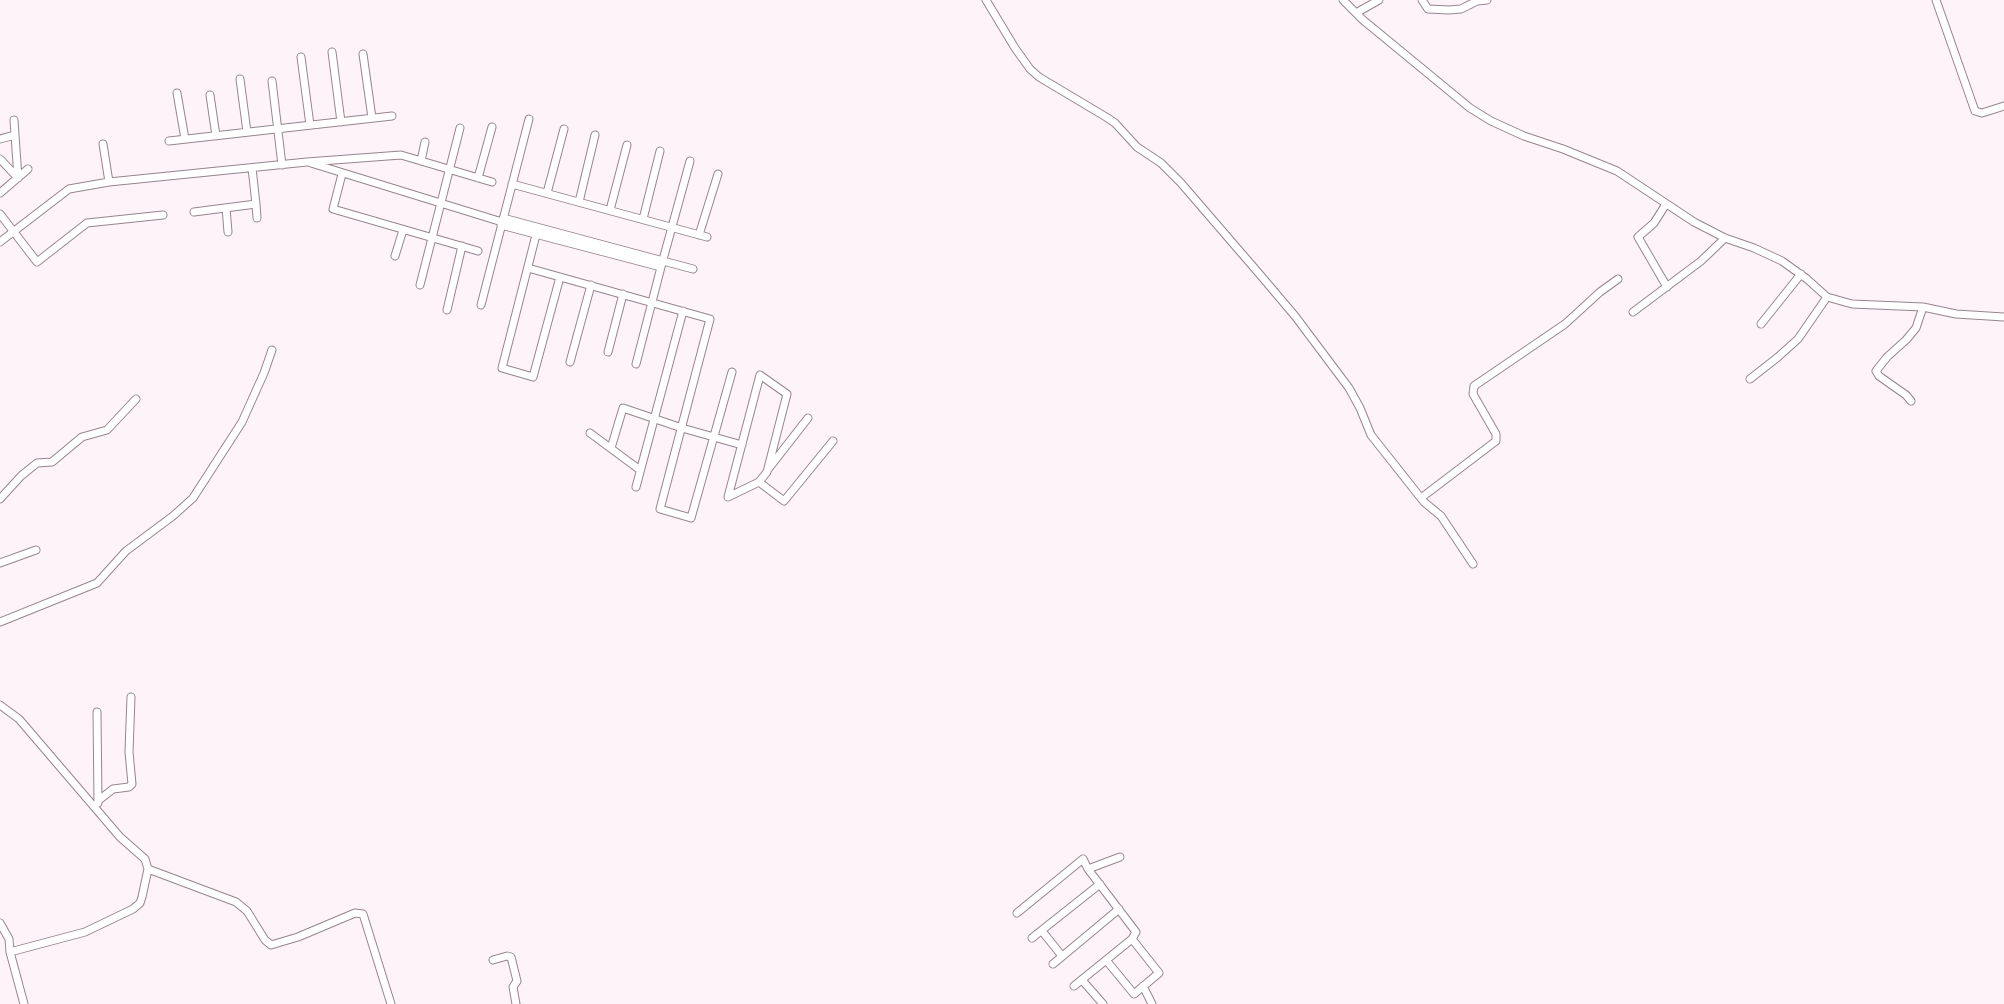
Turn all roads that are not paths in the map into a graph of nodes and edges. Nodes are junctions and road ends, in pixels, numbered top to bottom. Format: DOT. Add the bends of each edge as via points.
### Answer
graph roads {
  1 [pos="986,0"];
  2 [pos="1343,0"];
  3 [pos="1379,0"];
  4 [pos="1422,0"];
  5 [pos="1487,0"];
  6 [pos="1936,0"];
  7 [pos="1356,13"];
  8 [pos="332,52"];
  9 [pos="364,54"];
  10 [pos="302,56"];
  11 [pos="240,79"];
  12 [pos="272,81"];
  13 [pos="177,93"];
  14 [pos="210,95"];
  15 [pos="2004,106"];
  16 [pos="392,116"];
  17 [pos="372,118"];
  18 [pos="530,119"];
  19 [pos="14,120"];
  20 [pos="341,122"];
  21 [pos="310,125"];
  22 [pos="492,127"];
  23 [pos="460,128"];
  24 [pos="564,128"];
  25 [pos="277,129"];
  26 [pos="247,132"];
  27 [pos="15,135"];
  28 [pos="595,135"];
  29 [pos="216,136"];
  30 [pos="0,138"];
  31 [pos="185,139"];
  32 [pos="168,141"];
  33 [pos="425,142"];
  34 [pos="103,144"];
  35 [pos="627,145"];
  36 [pos="660,151"];
  37 [pos="0,159"];
  38 [pos="421,161"];
  39 [pos="690,161"];
  40 [pos="307,162"];
  41 [pos="282,165"];
  42 [pos="252,168"];
  43 [pos="28,169"];
  44 [pos="449,169"];
  45 [pos="342,174"];
  46 [pos="718,174"];
  47 [pos="18,178"];
  48 [pos="478,178"];
  49 [pos="109,182"];
  50 [pos="492,182"];
  51 [pos="512,184"];
  52 [pos="0,193"];
  53 [pos="546,193"];
  54 [pos="579,202"];
  55 [pos="256,204"];
  56 [pos="440,204"];
  57 [pos="1666,204"];
  58 [pos="226,208"];
  59 [pos="610,210"];
  60 [pos="194,212"];
  61 [pos="0,214"];
  62 [pos="163,215"];
  63 [pos="257,218"];
  64 [pos="642,219"];
  65 [pos="502,221"];
  66 [pos="672,226"];
  67 [pos="403,230"];
  68 [pos="13,232"];
  69 [pos="228,232"];
  70 [pos="536,234"];
  71 [pos="699,234"];
  72 [pos="707,237"];
  73 [pos="432,238"];
  74 [pos="1725,238"];
  75 [pos="0,242"];
  76 [pos="462,246"];
  77 [pos="478,251"];
  78 [pos="395,256"];
  79 [pos="662,264"];
  80 [pos="528,268"];
  81 [pos="693,269"];
  82 [pos="1801,274"];
  83 [pos="560,277"];
  84 [pos="1618,279"];
  85 [pos="420,285"];
  86 [pos="591,285"];
  87 [pos="1667,287"];
  88 [pos="623,294"];
  89 [pos="1827,297"];
  90 [pos="652,302"];
  91 [pos="481,305"];
  92 [pos="1924,307"];
  93 [pos="447,310"];
  94 [pos="682,311"];
  95 [pos="1633,312"];
  96 [pos="2004,317"];
  97 [pos="1761,324"];
  98 [pos="272,350"];
  99 [pos="608,352"];
  100 [pos="570,362"];
  101 [pos="636,364"];
  102 [pos="732,372"];
  103 [pos="1750,379"];
  104 [pos="136,399"];
  105 [pos="1911,401"];
  106 [pos="654,418"];
  107 [pos="808,418"];
  108 [pos="682,428"];
  109 [pos="590,433"];
  110 [pos="714,437"];
  111 [pos="832,441"];
  112 [pos="742,445"];
  113 [pos="611,448"];
  114 [pos="640,470"];
  115 [pos="767,472"];
  116 [pos="759,482"];
  117 [pos="636,487"];
  118 [pos="1421,498"];
  119 [pos="0,499"];
  120 [pos="36,550"];
  121 [pos="0,563"];
  122 [pos="1473,564"];
  123 [pos="0,622"];
  124 [pos="131,697"];
  125 [pos="0,705"];
  126 [pos="97,712"];
  127 [pos="99,800"];
  128 [pos="97,809"];
  129 [pos="1120,857"];
  130 [pos="148,869"];
  131 [pos="1088,869"];
  132 [pos="1100,884"];
  133 [pos="1119,910"];
  134 [pos="1017,913"];
  135 [pos="0,923"];
  136 [pos="1042,931"];
  137 [pos="1032,938"];
  138 [pos="1132,939"];
  139 [pos="10,952"];
  140 [pos="1062,956"];
  141 [pos="493,960"];
  142 [pos="1106,960"];
  143 [pos="1053,964"];
  144 [pos="1082,980"];
  145 [pos="1074,986"];
  146 [pos="1143,986"];
  147 [pos="24,1004"];
  148 [pos="391,1004"];
  149 [pos="516,1004"];
  150 [pos="1103,1004"];
  151 [pos="1152,1004"];
  1 -- 118 [label="street" via="1015,48 1039,77 1115,123 1137,147 1160,163 1181,183 1295,316 1349,388 1370,434"];
  2 -- 7 [label="street"];
  3 -- 7 [label="street"];
  4 -- 5 [label="street" via="1428,9 1449,10 1461,9 1477,1"];
  6 -- 15 [label="street" via="1975,111 1982,113"];
  7 -- 57 [label="street" via="1470,108 1491,121 1617,171"];
  8 -- 20 [label="street"];
  9 -- 17 [label="street"];
  10 -- 21 [label="street"];
  11 -- 26 [label="street"];
  12 -- 25 [label="street"];
  13 -- 31 [label="street"];
  14 -- 29 [label="street"];
  16 -- 17 [label="street"];
  17 -- 20 [label="street"];
  18 -- 51 [label="street"];
  19 -- 27 [label="street"];
  20 -- 21 [label="street"];
  21 -- 25 [label="street"];
  22 -- 48 [label="street"];
  23 -- 44 [label="street"];
  24 -- 53 [label="street"];
  25 -- 26 [label="street"];
  25 -- 41 [label="street"];
  26 -- 29 [label="street"];
  27 -- 30 [label="street"];
  27 -- 47 [label="street"];
  28 -- 54 [label="street"];
  29 -- 31 [label="street"];
  31 -- 32 [label="street"];
  33 -- 38 [label="street"];
  34 -- 49 [label="street"];
  35 -- 59 [label="street"];
  36 -- 64 [label="street"];
  37 -- 47 [label="street"];
  38 -- 40 [label="street" via="401,155"];
  38 -- 44 [label="street"];
  39 -- 66 [label="street"];
  40 -- 41 [label="street"];
  40 -- 45 [label="street"];
  41 -- 42 [label="street"];
  42 -- 49 [label="street"];
  42 -- 55 [label="street"];
  43 -- 47 [label="street"];
  44 -- 48 [label="street"];
  44 -- 56 [label="street"];
  45 -- 56 [label="street"];
  45 -- 67 [label="street" via="333,209"];
  46 -- 71 [label="street"];
  47 -- 52 [label="street"];
  48 -- 50 [label="street"];
  49 -- 68 [label="street" via="68,189"];
  51 -- 53 [label="street"];
  51 -- 65 [label="street"];
  53 -- 54 [label="street"];
  54 -- 59 [label="street"];
  55 -- 58 [label="street"];
  55 -- 63 [label="street"];
  56 -- 65 [label="street"];
  56 -- 73 [label="street"];
  57 -- 74 [label="street"];
  57 -- 87 [label="street" via="1654,223 1638,237"];
  58 -- 60 [label="street"];
  58 -- 69 [label="street"];
  59 -- 64 [label="street"];
  61 -- 68 [label="street"];
  62 -- 68 [label="street" via="87,223 37,262"];
  64 -- 66 [label="street"];
  65 -- 70 [label="street"];
  65 -- 79 [label="street"];
  65 -- 91 [label="street"];
  66 -- 71 [label="street"];
  66 -- 79 [label="street"];
  67 -- 73 [label="street"];
  67 -- 78 [label="street"];
  68 -- 75 [label="street"];
  70 -- 79 [label="street"];
  70 -- 80 [label="street"];
  71 -- 72 [label="street"];
  73 -- 76 [label="street"];
  73 -- 85 [label="street"];
  74 -- 82 [label="street" via="1782,261"];
  74 -- 87 [label="street" via="1701,261"];
  76 -- 77 [label="street"];
  76 -- 93 [label="street"];
  79 -- 81 [label="street"];
  79 -- 90 [label="street"];
  80 -- 83 [label="street"];
  80 -- 83 [label="street" via="502,368 533,377"];
  82 -- 89 [label="street"];
  82 -- 97 [label="street"];
  83 -- 86 [label="street"];
  84 -- 118 [label="street" via="1565,324 1474,386 1473,394 1496,434 1496,441"];
  86 -- 88 [label="street"];
  86 -- 100 [label="street"];
  87 -- 95 [label="street"];
  88 -- 90 [label="street"];
  88 -- 99 [label="street"];
  89 -- 92 [label="street" via="1852,304"];
  89 -- 103 [label="street" via="1798,339"];
  90 -- 94 [label="street"];
  90 -- 101 [label="street"];
  92 -- 96 [label="street" via="1956,314"];
  92 -- 105 [label="street" via="1916,328 1876,372"];
  94 -- 106 [label="street"];
  94 -- 108 [label="street" via="710,320"];
  98 -- 123 [label="street" via="242,422 193,498 126,551 97,583"];
  102 -- 110 [label="street"];
  104 -- 119 [label="street" via="107,430 82,437 52,462 37,463"];
  106 -- 108 [label="street"];
  106 -- 113 [label="street" via="623,408"];
  106 -- 114 [label="street"];
  107 -- 115 [label="street"];
  108 -- 110 [label="street"];
  108 -- 110 [label="street" via="660,509 691,518"];
  109 -- 113 [label="street"];
  110 -- 112 [label="street"];
  111 -- 116 [label="street" via="784,501"];
  112 -- 115 [label="street" via="760,375 787,394"];
  112 -- 116 [label="street" via="728,497"];
  113 -- 114 [label="street"];
  114 -- 117 [label="street"];
  115 -- 116 [label="street"];
  118 -- 122 [label="street" via="1441,516"];
  120 -- 121 [label="street"];
  124 -- 127 [label="street" via="129,752 132,783 129,787 112,789"];
  125 -- 128 [label="street" via="16,716"];
  126 -- 127 [label="street"];
  127 -- 128 [label="street"];
  128 -- 130 [label="street" via="120,837 145,859"];
  129 -- 131 [label="street"];
  130 -- 139 [label="street" via="140,903 133,909 85,932"];
  130 -- 148 [label="street" via="236,902 247,911 265,940 272,945 355,913 363,914"];
  131 -- 132 [label="street"];
  131 -- 134 [label="street" via="1083,859"];
  132 -- 133 [label="street"];
  132 -- 136 [label="street"];
  133 -- 138 [label="street" via="1136,932"];
  133 -- 140 [label="street"];
  135 -- 139 [label="street" via="9,939"];
  136 -- 137 [label="street"];
  136 -- 140 [label="street"];
  138 -- 142 [label="street"];
  138 -- 146 [label="street" via="1159,973"];
  139 -- 147 [label="street"];
  140 -- 143 [label="street"];
  141 -- 149 [label="street" via="511,957 517,981 513,987"];
  142 -- 144 [label="street"];
  142 -- 146 [label="street" via="1134,994"];
  144 -- 145 [label="street"];
  144 -- 150 [label="street"];
  146 -- 151 [label="street"];
}
